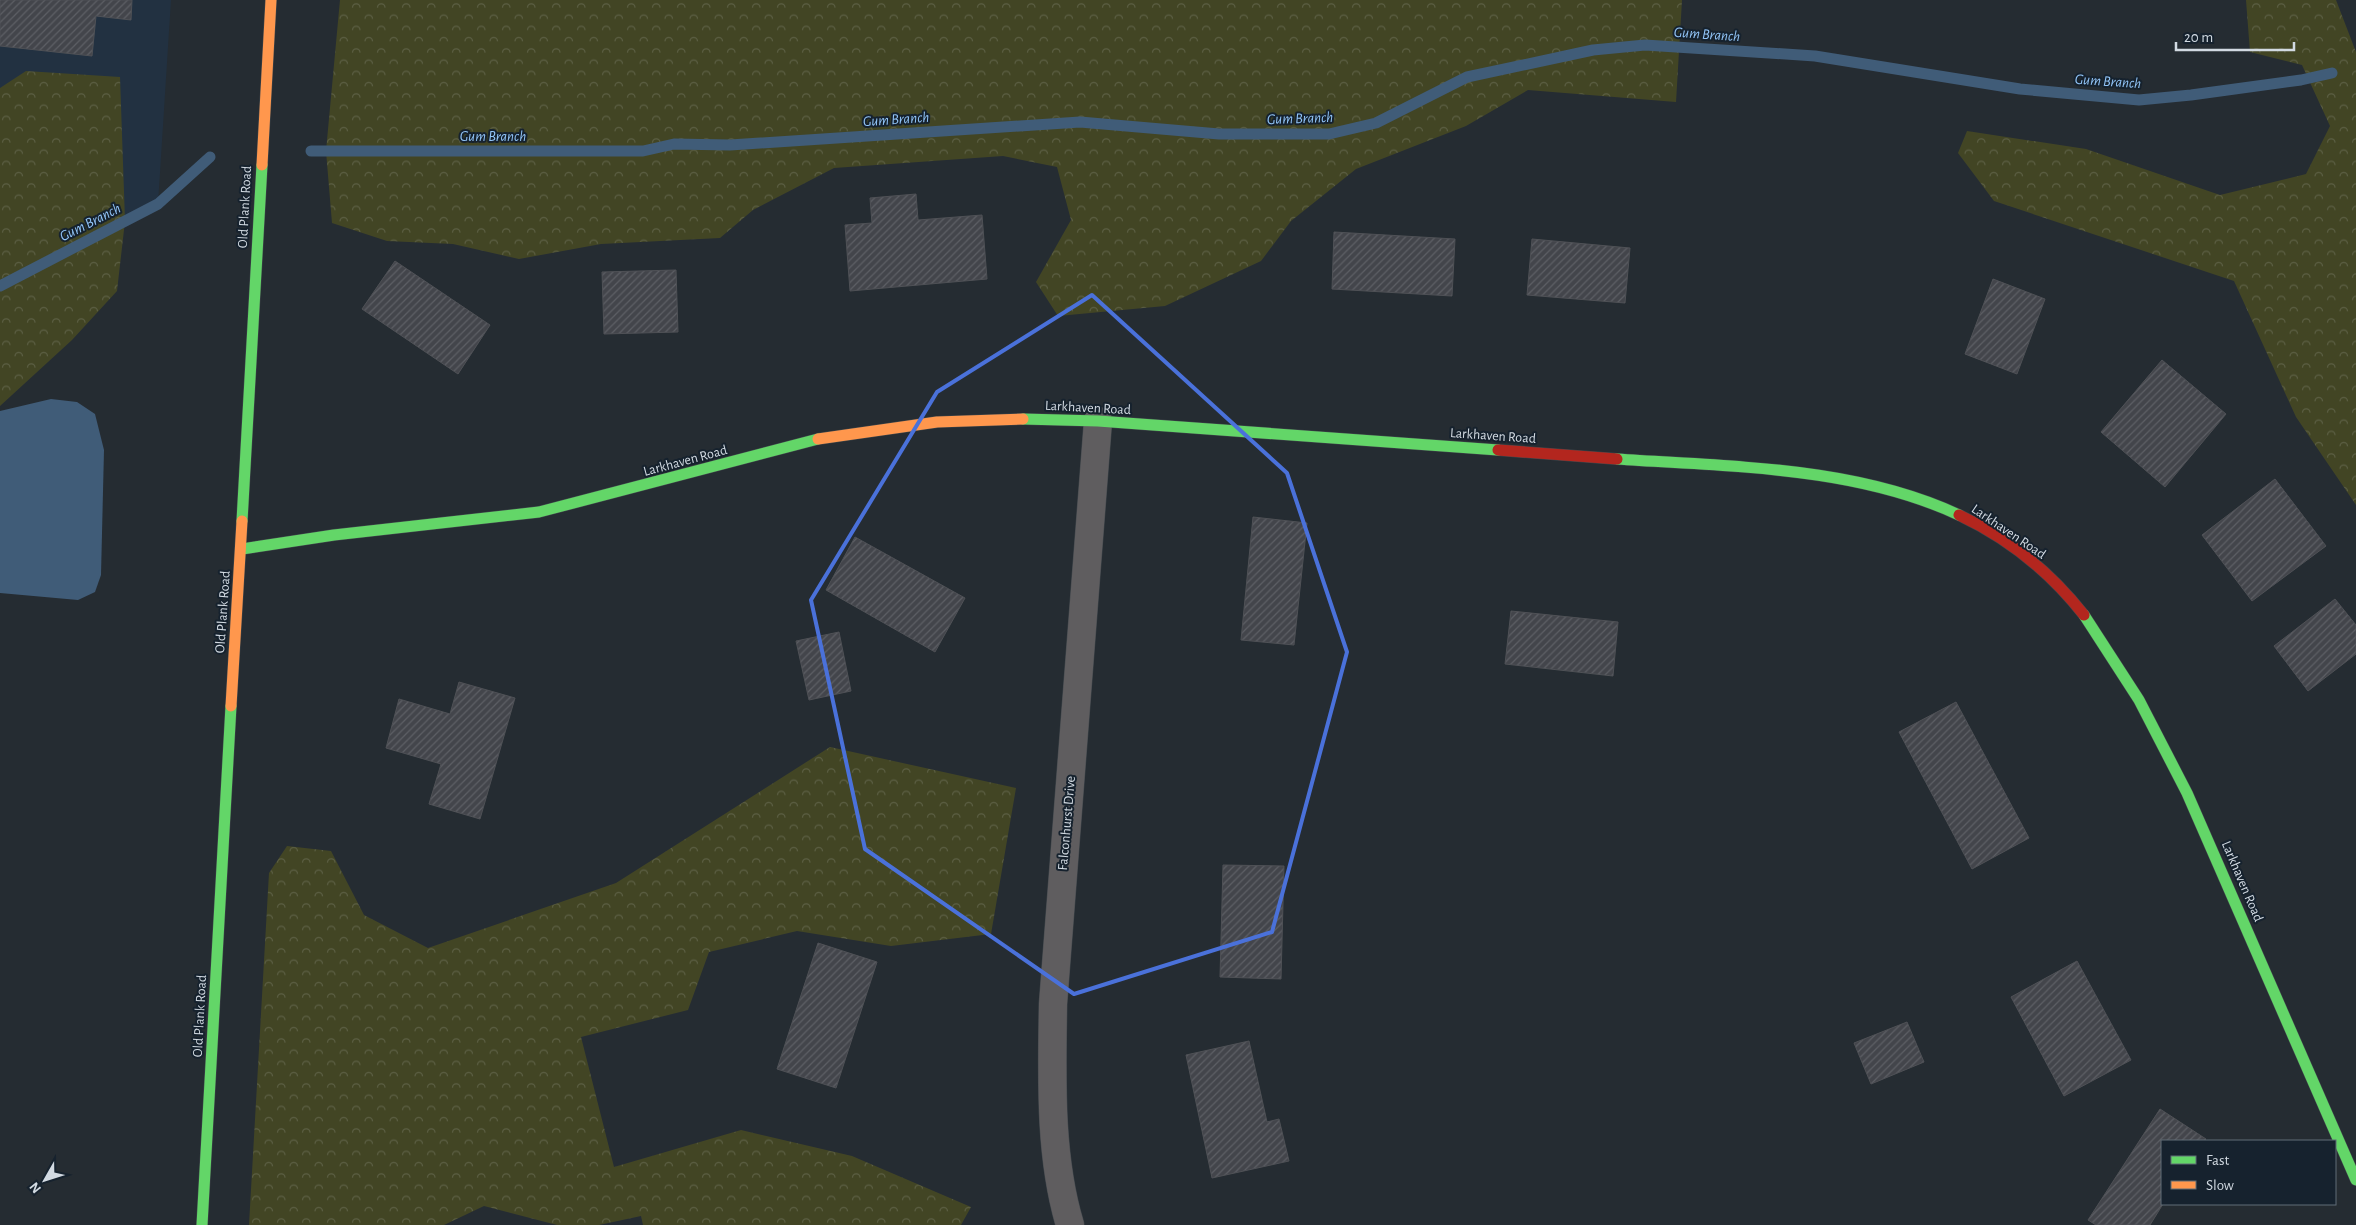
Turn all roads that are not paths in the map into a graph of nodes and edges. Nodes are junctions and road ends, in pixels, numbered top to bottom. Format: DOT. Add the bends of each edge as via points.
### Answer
graph roads {
  1 [pos="271,0"];
  2 [pos="1098,421"];
  3 [pos="242,549"];
  4 [pos="2356,1180"];
  5 [pos="202,1225"];
  6 [pos="1070,1225"];
  1 -- 3 [label="street, Old Plank Road"];
  2 -- 3 [label="street, Larkhaven Road" via="937,422 820,438 539,512 334,535"];
  2 -- 4 [label="street, Larkhaven Road" via="1792,473 1916,497 1961,516 2002,540 2046,574 2072,601 2098,632 2142,702 2197,811"];
  2 -- 6 [label="street, Falconhurst Drive" via="1053,1004 1052,1082 1057,1157"];
  3 -- 5 [label="street, Old Plank Road"];
}
